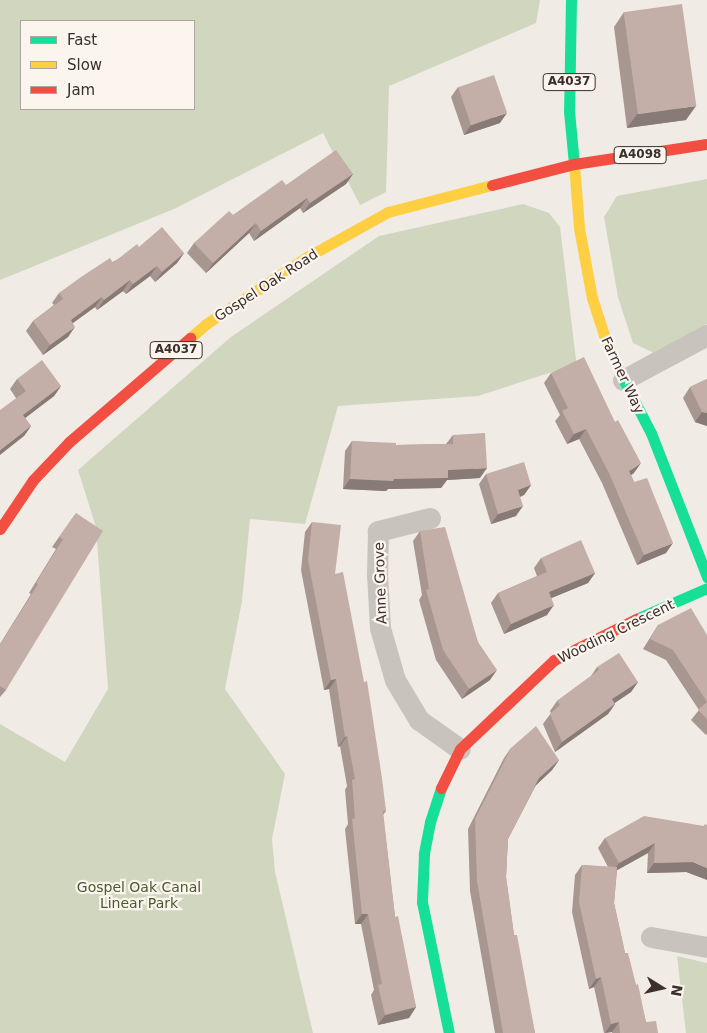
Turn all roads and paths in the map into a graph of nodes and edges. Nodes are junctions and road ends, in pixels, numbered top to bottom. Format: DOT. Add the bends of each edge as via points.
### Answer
graph roads {
  1 [pos="571,0"];
  2 [pos="707,144"];
  3 [pos="574,164"];
  4 [pos="707,335"];
  5 [pos="623,380"];
  6 [pos="430,518"];
  7 [pos="0,529"];
  8 [pos="707,577"];
  9 [pos="707,588"];
  10 [pos="460,749"];
  11 [pos="651,937"];
  12 [pos="707,947"];
  13 [pos="449,1033"];
  1 -- 3 [label="street, A4037" via="569,111"];
  2 -- 3 [label="street, A4098"];
  3 -- 5 [label="street, Farmer Way" via="579,228 592,298"];
  3 -- 7 [label="street, Gospel Oak Road / A4037" via="388,212 307,257 206,324 69,442 34,480"];
  4 -- 5 [label="street"];
  5 -- 8 [label="street, Farmer Way" via="651,433"];
  6 -- 10 [label="street, Anne Grove" via="378,531 380,628 395,680 419,720"];
  9 -- 10 [label="street, Wooding Crescent" via="643,615 554,660"];
  10 -- 13 [label="street, Wooding Crescent" via="440,790 430,822 424,854 422,902"];
  11 -- 12 [label="street"];
}
